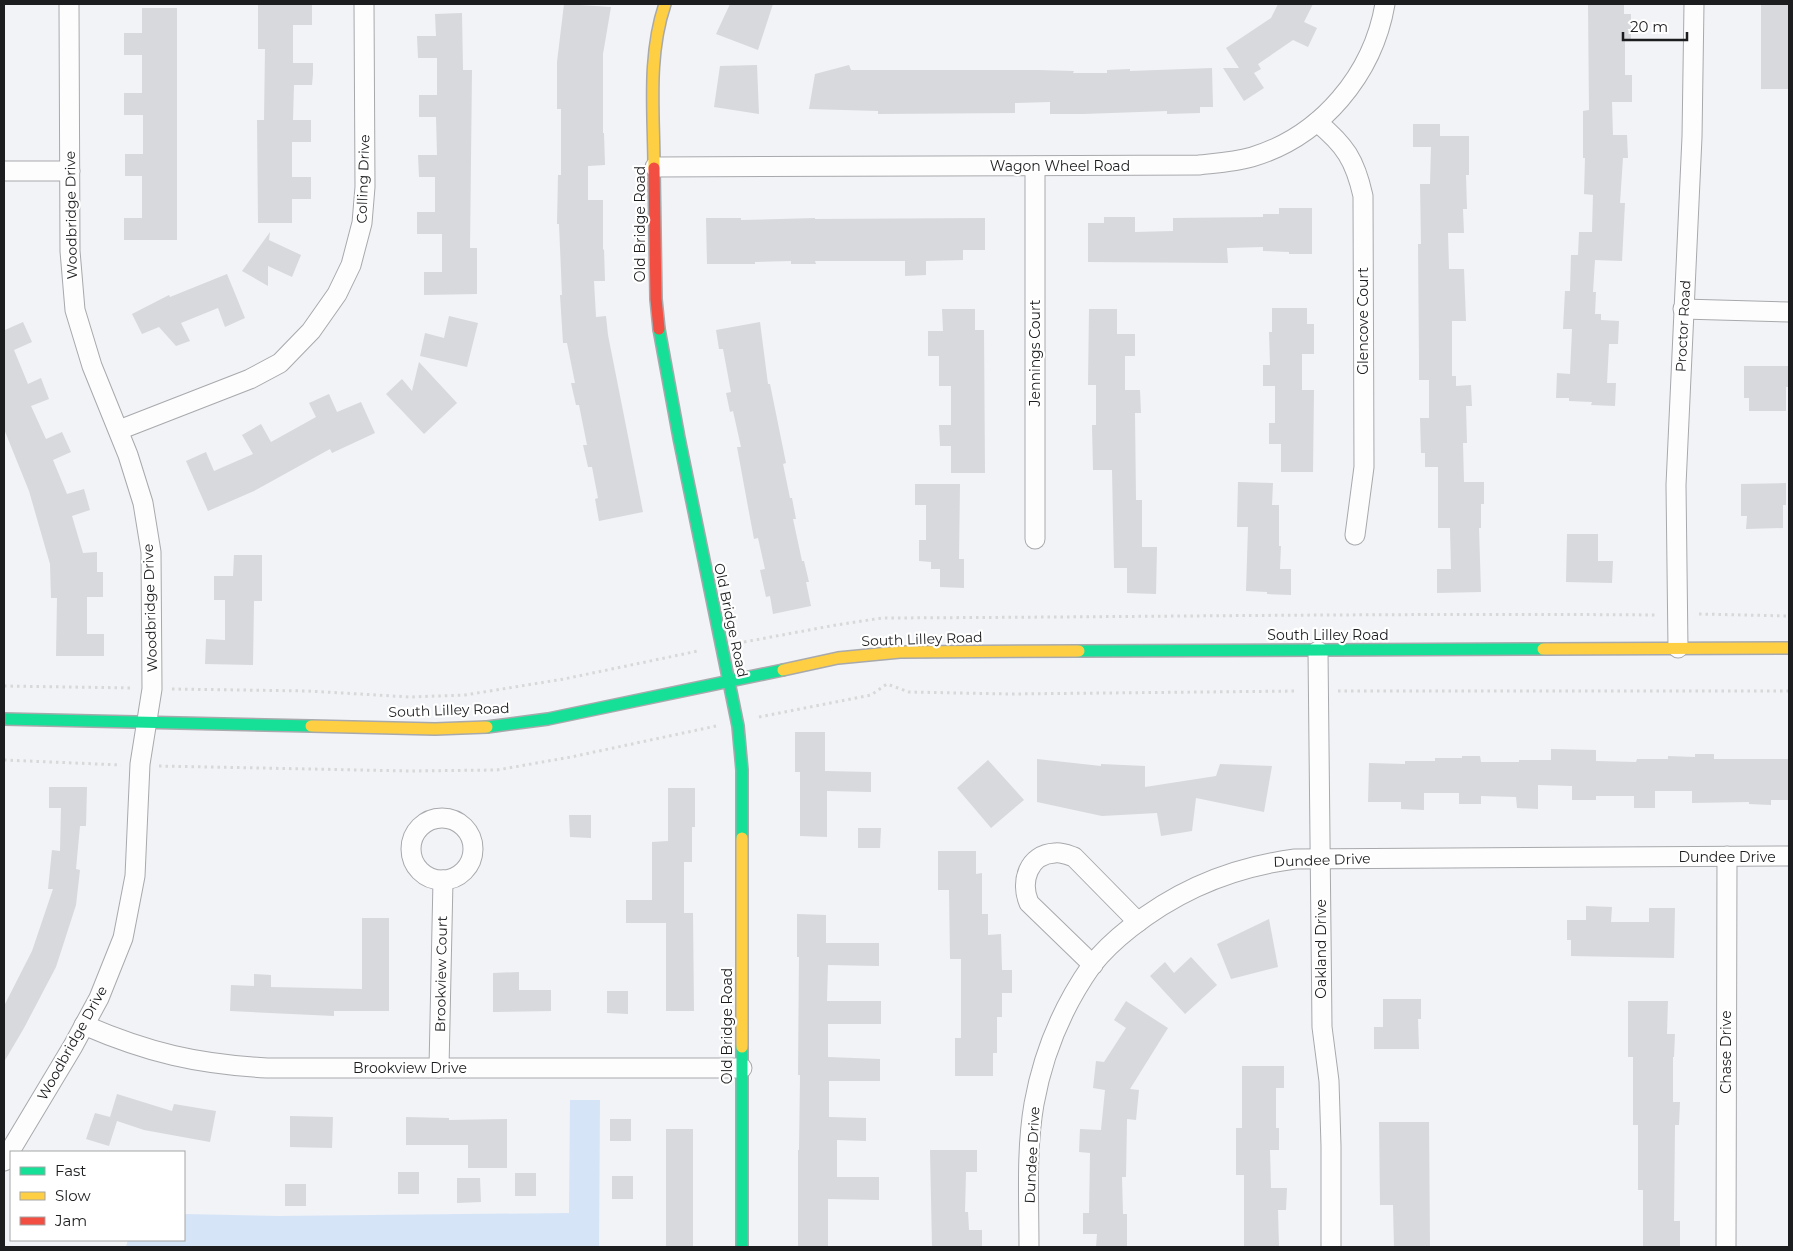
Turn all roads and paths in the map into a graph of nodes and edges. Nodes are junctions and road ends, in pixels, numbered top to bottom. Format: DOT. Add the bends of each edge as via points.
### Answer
graph roads {
  1 [pos="69,4"];
  2 [pos="364,4"];
  3 [pos="665,4"];
  4 [pos="1385,4"];
  5 [pos="1694,4"];
  6 [pos="1317,122"];
  7 [pos="1035,166"];
  8 [pos="654,167"];
  9 [pos="70,171"];
  10 [pos="4,172"];
  11 [pos="1683,309"];
  12 [pos="1789,312"];
  13 [pos="119,430"];
  14 [pos="1355,535"];
  15 [pos="1035,539"];
  16 [pos="1699,614"];
  17 [pos="1658,615"];
  18 [pos="1789,616"];
  19 [pos="742,642"];
  20 [pos="1678,648"];
  21 [pos="1789,648"];
  22 [pos="704,650"];
  23 [pos="1318,651"];
  24 [pos="728,681"];
  25 [pos="4,686"];
  26 [pos="140,687"];
  27 [pos="168,689"];
  28 [pos="1789,690"];
  29 [pos="1301,691"];
  30 [pos="1335,691"];
  31 [pos="754,718"];
  32 [pos="4,719"];
  33 [pos="146,723"];
  34 [pos="720,725"];
  35 [pos="4,760"];
  36 [pos="125,765"];
  37 [pos="153,766"];
  38 [pos="1727,856"];
  39 [pos="1789,856"];
  40 [pos="1321,858"];
  41 [pos="443,880"];
  42 [pos="1138,922"];
  43 [pos="1093,965"];
  44 [pos="84,1025"];
  45 [pos="439,1068"];
  46 [pos="742,1068"];
  47 [pos="11,1151"];
  48 [pos="742,1247"];
  49 [pos="1029,1247"];
  50 [pos="1331,1247"];
  51 [pos="1726,1247"];
  1 -- 9 [label="street, Woodbridge Drive"];
  2 -- 13 [label="street, Colling Drive" via="365,187 362,222 351,265 337,294 311,331 280,363 250,379"];
  3 -- 8 [label="street, Old Bridge Road" via="654,52"];
  4 -- 6 [label="street, Wagon Wheel Road" via="1382,23 1365,64 1338,102"];
  5 -- 11 [label="street, Proctor Road" via="1692,137"];
  6 -- 7 [label="street, Wagon Wheel Road" via="1276,147 1226,163"];
  6 -- 14 [label="street, Glencove Court" via="1348,153 1359,176 1363,196 1364,467"];
  7 -- 8 [label="street, Wagon Wheel Road"];
  7 -- 15 [label="street, Jennings Court"];
  8 -- 24 [label="street, Old Bridge Road" via="654,257 659,335"];
  9 -- 10 [label="street"];
  9 -- 13 [label="street, Woodbridge Drive" via="70,251 75,310 92,366"];
  11 -- 12 [label="street"];
  11 -- 20 [label="street, Proctor Road" via="1676,485"];
  13 -- 33 [label="street, Woodbridge Drive" via="143,503 151,552 152,689"];
  16 -- 18 [label="path"];
  17 -- 19 [label="path" via="882,618"];
  20 -- 21 [label="street, South Lilley Road"];
  20 -- 23 [label="street, South Lilley Road"];
  22 -- 27 [label="path" via="564,679 465,695 410,697 308,691"];
  23 -- 24 [label="street, South Lilley Road" via="900,652 838,658"];
  23 -- 40 [label="street, Oakland Drive"];
  24 -- 33 [label="street, South Lilley Road" via="548,719 485,727 436,729"];
  24 -- 46 [label="street, Old Bridge Road" via="738,726 742,770"];
  25 -- 26 [label="path"];
  28 -- 30 [label="path"];
  29 -- 31 [label="path" via="1020,694 909,692 887,684 871,695"];
  32 -- 33 [label="street, South Lilley Road"];
  33 -- 44 [label="street, Woodbridge Drive" via="130,910 123,938 99,998"];
  34 -- 37 [label="path" via="497,770"];
  35 -- 36 [label="path"];
  38 -- 39 [label="street, Dundee Drive"];
  38 -- 40 [label="street, Dundee Drive"];
  38 -- 51 [label="street, Chase Drive"];
  40 -- 42 [label="street, Dundee Drive" via="1264,863 1224,874 1187,890"];
  40 -- 50 [label="street, Oakland Drive" via="1322,1027 1329,1081"];
  41 -- 45 [label="street, Brookview Court"];
  42 -- 43 [label="street, Dundee Drive" via="1113,942"];
  42 -- 43 [label="street" via="1074,857 1054,852 1034,862 1024,883 1029,903"];
  43 -- 49 [label="street, Dundee Drive" via="1067,1006 1039,1078 1031,1133"];
  44 -- 45 [label="street, Brookview Drive" via="153,1051 225,1066"];
  44 -- 47 [label="street, Woodbridge Drive"];
  45 -- 46 [label="street, Brookview Drive"];
  46 -- 48 [label="street, Old Bridge Road"];
}
